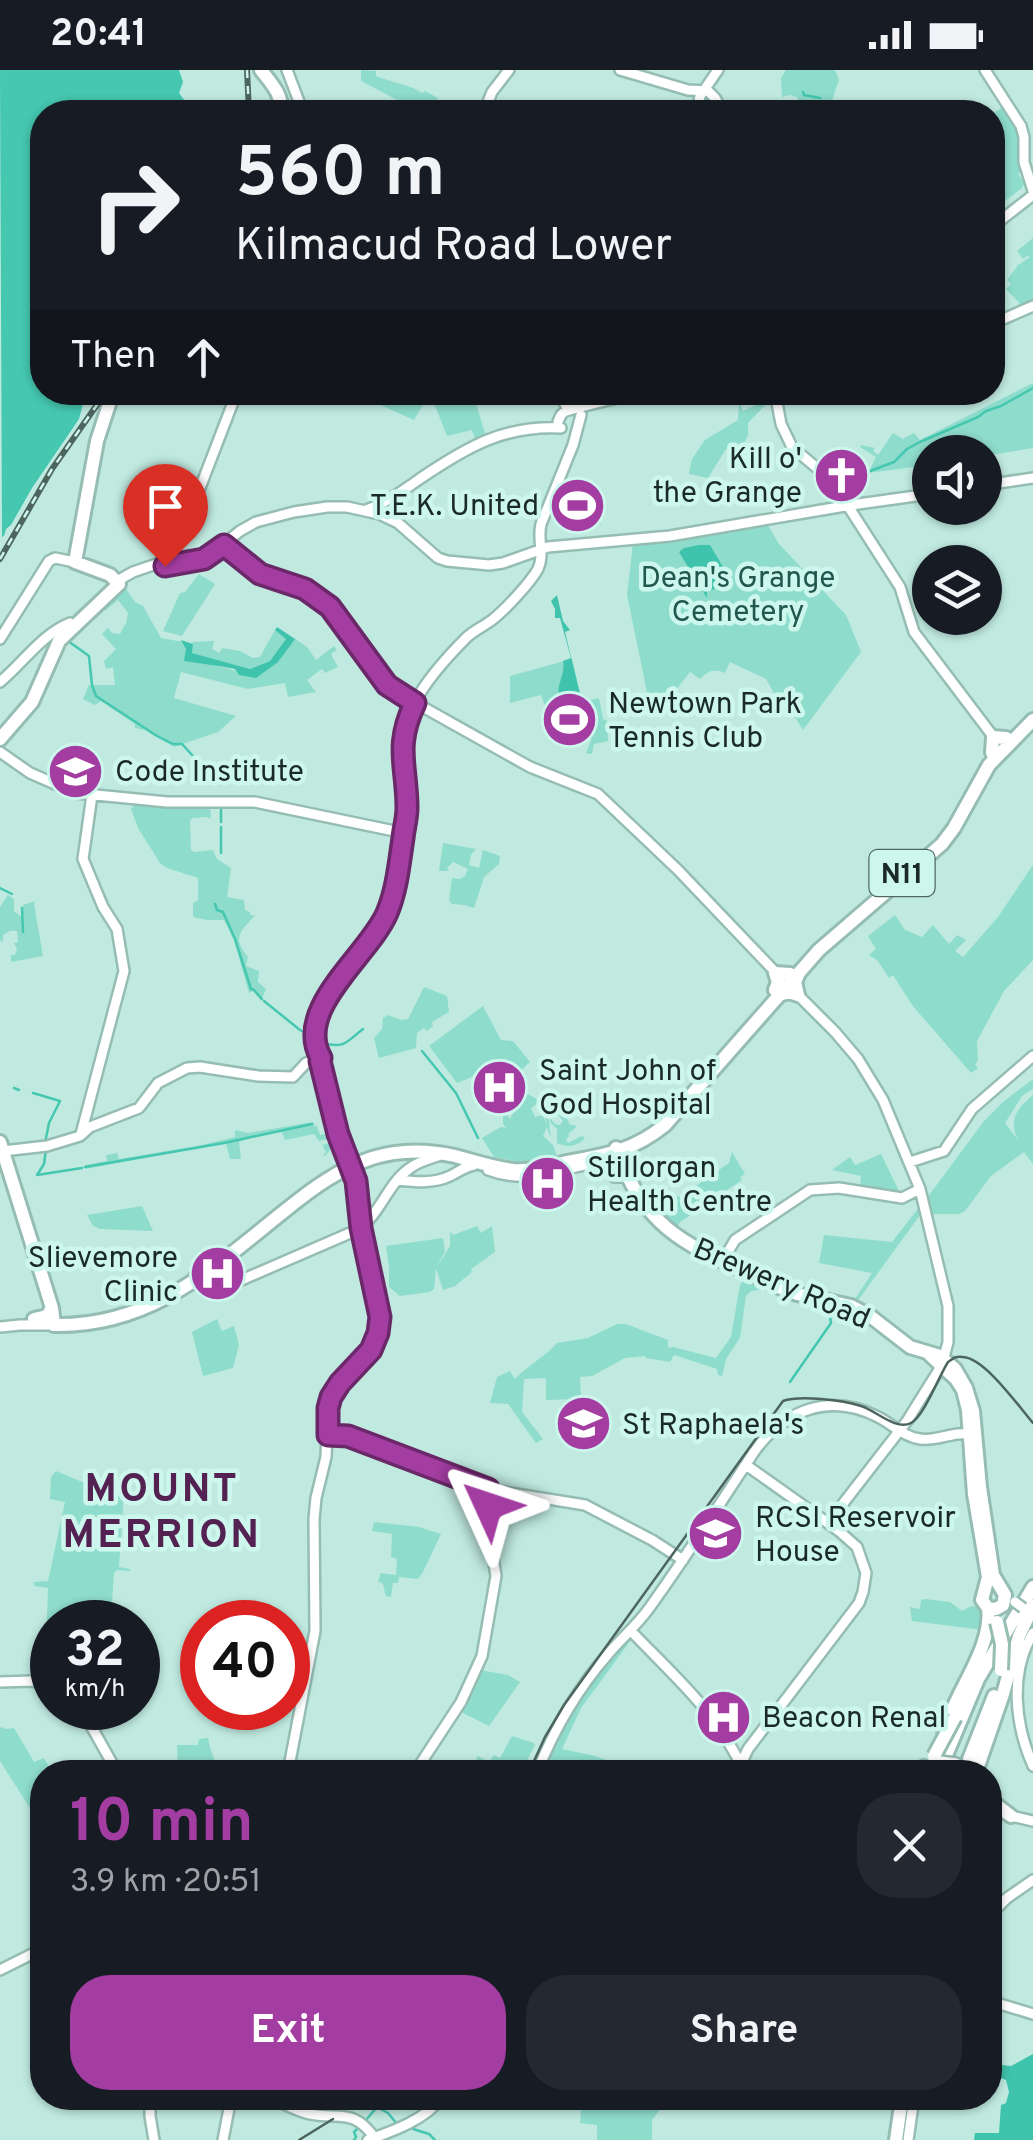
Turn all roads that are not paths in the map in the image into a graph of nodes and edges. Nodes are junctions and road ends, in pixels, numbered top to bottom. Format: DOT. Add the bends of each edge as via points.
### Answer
graph roads {
  1 [pos="287,70"];
  2 [pos="510,70"];
  3 [pos="620,70"];
  4 [pos="718,70"];
  5 [pos="985,70"];
  6 [pos="261,71"];
  7 [pos="704,90"];
  8 [pos="280,100"];
  9 [pos="299,100"];
  10 [pos="489,100"];
  11 [pos="699,100"];
  12 [pos="716,100"];
  13 [pos="1004,100"];
  14 [pos="1005,101"];
  15 [pos="1033,193"];
  16 [pos="1005,216"];
  17 [pos="1033,306"];
  18 [pos="1005,318"];
  19 [pos="108,405"];
  20 [pos="232,405"];
  21 [pos="563,405"];
  22 [pos="596,405"];
  23 [pos="777,405"];
  24 [pos="569,420"];
  25 [pos="1033,478"];
  26 [pos="1002,483"];
  27 [pos="912,496"];
  28 [pos="864,503"];
  29 [pos="848,506"];
  30 [pos="372,512"];
  31 [pos="855,520"];
  32 [pos="224,545"];
  33 [pos="540,549"];
  34 [pos="74,562"];
  35 [pos="161,562"];
  36 [pos="120,580"];
  37 [pos="0,639"];
  38 [pos="53,644"];
  39 [pos="0,682"];
  40 [pos="415,703"];
  41 [pos="1033,717"];
  42 [pos="0,736"];
  43 [pos="1000,745"];
  44 [pos="0,752"];
  45 [pos="92,795"];
  46 [pos="404,833"];
  47 [pos="786,983"];
  48 [pos="1033,1056"];
  49 [pos="318,1059"];
  50 [pos="81,1134"];
  51 [pos="1,1146"];
  52 [pos="616,1151"];
  53 [pos="443,1154"];
  54 [pos="910,1162"];
  55 [pos="349,1166"];
  56 [pos="626,1177"];
  57 [pos="397,1180"];
  58 [pos="920,1189"];
  59 [pos="360,1213"];
  60 [pos="372,1218"];
  61 [pos="359,1233"];
  62 [pos="722,1260"];
  63 [pos="200,1281"];
  64 [pos="48,1319"];
  65 [pos="949,1319"];
  66 [pos="0,1325"];
  67 [pos="943,1362"];
  68 [pos="898,1428"];
  69 [pos="332,1433"];
  70 [pos="973,1435"];
  71 [pos="746,1464"];
  72 [pos="981,1464"];
  73 [pos="492,1493"];
  74 [pos="828,1523"];
  75 [pos="986,1558"];
  76 [pos="684,1559"];
  77 [pos="1033,1586"];
  78 [pos="999,1598"];
  79 [pos="1033,1608"];
  80 [pos="635,1629"];
  81 [pos="1033,1633"];
  82 [pos="30,1680"];
  83 [pos="0,1682"];
  84 [pos="93,1730"];
  85 [pos="110,1760"];
  86 [pos="291,1760"];
  87 [pos="423,1760"];
  88 [pos="543,1760"];
  89 [pos="739,1760"];
  90 [pos="743,1760"];
  91 [pos="934,1760"];
  92 [pos="935,1760"];
  93 [pos="936,1760"];
  94 [pos="938,1760"];
  95 [pos="975,1760"];
  96 [pos="978,1760"];
  97 [pos="1033,1766"];
  98 [pos="1002,1811"];
  99 [pos="1013,1817"];
  100 [pos="1033,1821"];
  101 [pos="1033,1880"];
  102 [pos="1002,1905"];
  103 [pos="30,1956"];
  104 [pos="0,1970"];
  105 [pos="1002,2005"];
  106 [pos="1033,2014"];
  107 [pos="150,2110"];
  108 [pos="229,2110"];
  109 [pos="297,2110"];
  110 [pos="431,2110"];
  111 [pos="903,2110"];
  112 [pos="374,2138"];
  113 [pos="154,2140"];
  114 [pos="224,2140"];
  115 [pos="899,2140"];
  1 -- 9 [label="main road"];
  2 -- 10 [label="main road"];
  3 -- 7 [label="main road"];
  4 -- 7 [label="main road"];
  5 -- 13 [label="main road"];
  6 -- 8 [label="highway"];
  7 -- 11 [label="main road"];
  7 -- 12 [label="main road"];
  14 -- 15 [label="main road" via="1022,128"];
  15 -- 16 [label="main road"];
  17 -- 18 [label="main road"];
  19 -- 34 [label="highway"];
  20 -- 35 [label="main road"];
  21 -- 24 [label="main road"];
  22 -- 24 [label="main road"];
  23 -- 29 [label="main road" via="792,446"];
  24 -- 30 [label="main road" via="490,438"];
  24 -- 33 [label="main road" via="571,449 541,524"];
  25 -- 26 [label="main road"];
  27 -- 28 [label="main road"];
  28 -- 29 [label="main road"];
  28 -- 31 [label="main road"];
  29 -- 31 [label="main road"];
  29 -- 33 [label="main road"];
  30 -- 32 [label="main road" via="331,506 294,512 252,524"];
  30 -- 33 [label="main road" via="398,523 447,561 489,565"];
  31 -- 43 [label="main road" via="900,588 914,632"];
  32 -- 35 [label="main road" via="204,559"];
  32 -- 40 [label="main road" via="260,574 305,589 330,607 387,685"];
  33 -- 40 [label="main road" via="537,570 491,621 466,638"];
  34 -- 36 [label="highway"];
  34 -- 37 [label="main road" via="49,561"];
  35 -- 36 [label="main road"];
  35 -- 36 [label="main road"];
  36 -- 38 [label="highway"];
  36 -- 38 [label="highway"];
  38 -- 39 [label="main road" via="34,648"];
  38 -- 42 [label="highway" via="30,700"];
  40 -- 46 [label="main road" via="402,749"];
  40 -- 47 [label="main road" via="546,774 598,794"];
  41 -- 43 [label="highway, N11"];
  43 -- 47 [label="highway, N11" via="943,834 832,930"];
  44 -- 45 [label="main road" via="24,770"];
  45 -- 46 [label="main road" via="264,803"];
  45 -- 50 [label="main road" via="83,859 117,929 124,971"];
  46 -- 49 [label="main road" via="386,916 329,994 318,1020"];
  47 -- 52 [label="highway, N11" via="662,1121"];
  47 -- 52 [label="highway, N11" via="665,1125"];
  47 -- 54 [label="main road" via="871,1078"];
  48 -- 54 [label="main road" via="972,1109 944,1151"];
  49 -- 50 [label="main road" via="294,1077 190,1067 158,1083 139,1108"];
  49 -- 55 [label="main road"];
  50 -- 51 [label="main road" via="54,1145"];
  51 -- 64 [label="highway"];
  52 -- 53 [label="highway, N11" via="514,1170"];
  52 -- 55 [label="highway, N11" via="520,1165 414,1148 372,1154"];
  52 -- 56 [label="highway, Brewery Road"];
  53 -- 55 [label="highway, N11" via="404,1152"];
  53 -- 57 [label="main road"];
  54 -- 58 [label="main road"];
  55 -- 59 [label="main road"];
  55 -- 63 [label="highway, N11"];
  56 -- 57 [label="main road" via="614,1177 597,1162 534,1177 474,1165 435,1181"];
  56 -- 62 [label="highway, Brewery Road" via="666,1230"];
  57 -- 60 [label="main road"];
  58 -- 62 [label="main road" via="902,1198 808,1191 735,1240"];
  58 -- 65 [label="main road"];
  59 -- 60 [label="main road"];
  59 -- 61 [label="main road"];
  60 -- 61 [label="main road"];
  61 -- 63 [label="main road" via="212,1292"];
  61 -- 69 [label="main road" via="378,1302 378,1333 329,1404"];
  62 -- 67 [label="highway, Brewery Road" via="797,1294 851,1306"];
  63 -- 64 [label="highway, N11" via="100,1318"];
  63 -- 64 [label="highway, N11" via="154,1312 102,1322"];
  64 -- 66 [label="main road"];
  65 -- 67 [label="main road"];
  65 -- 67 [label="main road" via="950,1356"];
  67 -- 68 [label="main road"];
  67 -- 70 [label="highway" via="968,1394"];
  68 -- 70 [label="main road" via="930,1439"];
  68 -- 71 [label="main road" via="845,1406 808,1409 770,1432"];
  68 -- 74 [label="main road"];
  69 -- 73 [label="main road"];
  69 -- 86 [label="main road" via="316,1498 315,1630"];
  70 -- 72 [label="highway"];
  70 -- 75 [label="highway" via="974,1500"];
  71 -- 74 [label="main road"];
  71 -- 76 [label="main road"];
  72 -- 75 [label="highway" via="975,1470"];
  72 -- 78 [label="highway"];
  73 -- 76 [label="main road" via="585,1505"];
  73 -- 87 [label="main road" via="487,1521 496,1582 482,1656"];
  74 -- 90 [label="main road" via="860,1554 863,1592"];
  75 -- 78 [label="highway"];
  76 -- 80 [label="main road"];
  77 -- 92 [label="highway, bridge" via="984,1658"];
  77 -- 93 [label="highway"];
  78 -- 79 [label="main road, bridge"];
  78 -- 91 [label="highway"];
  78 -- 95 [label="highway, bridge" via="1001,1670"];
  79 -- 94 [label="highway"];
  79 -- 96 [label="highway"];
  80 -- 88 [label="main road" via="571,1706"];
  80 -- 89 [label="main road" via="697,1698"];
  81 -- 97 [label="main road" via="1017,1697"];
  82 -- 83 [label="main road"];
  84 -- 85 [label="main road"];
  98 -- 99 [label="highway"];
  99 -- 100 [label="main road"];
  101 -- 102 [label="main road"];
  103 -- 104 [label="main road"];
  105 -- 106 [label="main road"];
  107 -- 113 [label="main road"];
  108 -- 114 [label="main road"];
  109 -- 112 [label="main road" via="353,2118"];
  110 -- 112 [label="main road"];
  111 -- 115 [label="highway"];
}
